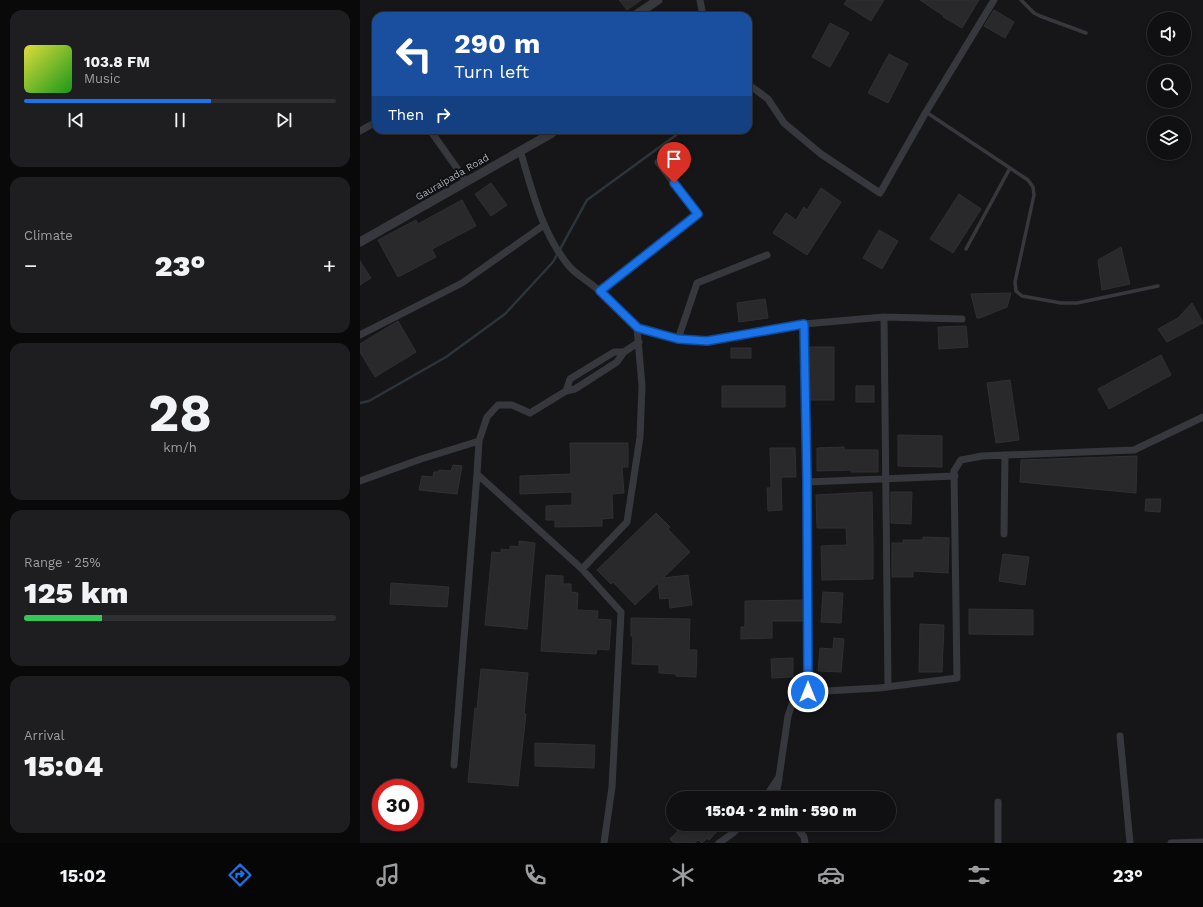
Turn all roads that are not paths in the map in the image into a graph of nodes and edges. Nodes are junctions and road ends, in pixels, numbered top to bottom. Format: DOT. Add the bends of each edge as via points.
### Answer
graph roads {
  1 [pos="658,0"];
  2 [pos="700,0"];
  3 [pos="994,0"];
  4 [pos="1021,0"];
  5 [pos="640,12"];
  6 [pos="702,12"];
  7 [pos="1086,33"];
  8 [pos="752,87"];
  9 [pos="926,112"];
  10 [pos="372,124"];
  11 [pos="360,131"];
  12 [pos="433,134"];
  13 [pos="550,134"];
  14 [pos="520,150"];
  15 [pos="658,162"];
  16 [pos="1010,168"];
  17 [pos="466,181"];
  18 [pos="544,225"];
  19 [pos="360,242"];
  20 [pos="966,249"];
  21 [pos="767,255"];
  22 [pos="1158,286"];
  23 [pos="600,291"];
  24 [pos="884,317"];
  25 [pos="962,319"];
  26 [pos="804,324"];
  27 [pos="638,328"];
  28 [pos="360,336"];
  29 [pos="678,339"];
  30 [pos="639,342"];
  31 [pos="624,352"];
  32 [pos="566,391"];
  33 [pos="1203,417"];
  34 [pos="479,441"];
  35 [pos="1005,455"];
  36 [pos="477,474"];
  37 [pos="955,476"];
  38 [pos="886,479"];
  39 [pos="360,481"];
  40 [pos="807,482"];
  41 [pos="1004,534"];
  42 [pos="582,569"];
  43 [pos="888,687"];
  44 [pos="808,692"];
  45 [pos="1120,736"];
  46 [pos="454,765"];
  47 [pos="779,777"];
  48 [pos="770,791"];
  49 [pos="777,791"];
  50 [pos="998,802"];
  51 [pos="734,831"];
  52 [pos="799,831"];
  53 [pos="1203,842"];
  54 [pos="604,843"];
  55 [pos="719,843"];
  56 [pos="805,843"];
  57 [pos="998,843"];
  58 [pos="1130,843"];
  59 [pos="1171,843"];
  1 -- 5 [label="street"];
  2 -- 6 [label="street"];
  3 -- 9 [label="street"];
  4 -- 7 [label="lane" via="1034,13"];
  8 -- 9 [label="street" via="768,99 784,123 821,154 880,193"];
  9 -- 16 [label="lane"];
  10 -- 11 [label="street"];
  12 -- 17 [label="street"];
  13 -- 14 [label="street, Gauraipada Road"];
  14 -- 17 [label="street, Gauraipada Road"];
  14 -- 18 [label="street"];
  15 -- 23 [label="street" via="698,214"];
  16 -- 20 [label="lane"];
  16 -- 22 [label="lane" via="1028,180 1033,187 1034,195 1014,282 1016,291 1022,296 1061,303 1077,303"];
  17 -- 19 [label="street, Gauraipada Road"];
  18 -- 23 [label="street" via="569,266"];
  18 -- 28 [label="street" via="462,283"];
  21 -- 29 [label="street" via="697,283"];
  23 -- 27 [label="street"];
  24 -- 25 [label="street"];
  24 -- 26 [label="street"];
  24 -- 38 [label="street"];
  26 -- 29 [label="street" via="707,341"];
  26 -- 40 [label="street"];
  27 -- 29 [label="street"];
  27 -- 30 [label="street"];
  30 -- 31 [label="street"];
  30 -- 42 [label="street" via="642,386 640,437 627,522"];
  31 -- 32 [label="street" via="617,362 576,389"];
  31 -- 32 [label="street" via="614,352 570,379"];
  32 -- 34 [label="street" via="530,413 512,405 498,405 487,417"];
  33 -- 35 [label="street" via="1134,450"];
  34 -- 36 [label="street"];
  34 -- 39 [label="street"];
  35 -- 37 [label="street" via="961,460 954,471"];
  35 -- 41 [label="street"];
  36 -- 42 [label="street"];
  36 -- 46 [label="street"];
  37 -- 38 [label="street"];
  37 -- 43 [label="street" via="958,678"];
  38 -- 40 [label="street"];
  38 -- 43 [label="street"];
  40 -- 44 [label="street"];
  42 -- 54 [label="street" via="621,612 612,788"];
  43 -- 44 [label="street"];
  44 -- 47 [label="street" via="792,704"];
  45 -- 58 [label="street"];
  47 -- 48 [label="street"];
  47 -- 49 [label="street"];
  50 -- 57 [label="street"];
  51 -- 55 [label="street"];
  52 -- 56 [label="street"];
  53 -- 59 [label="street"];
}
